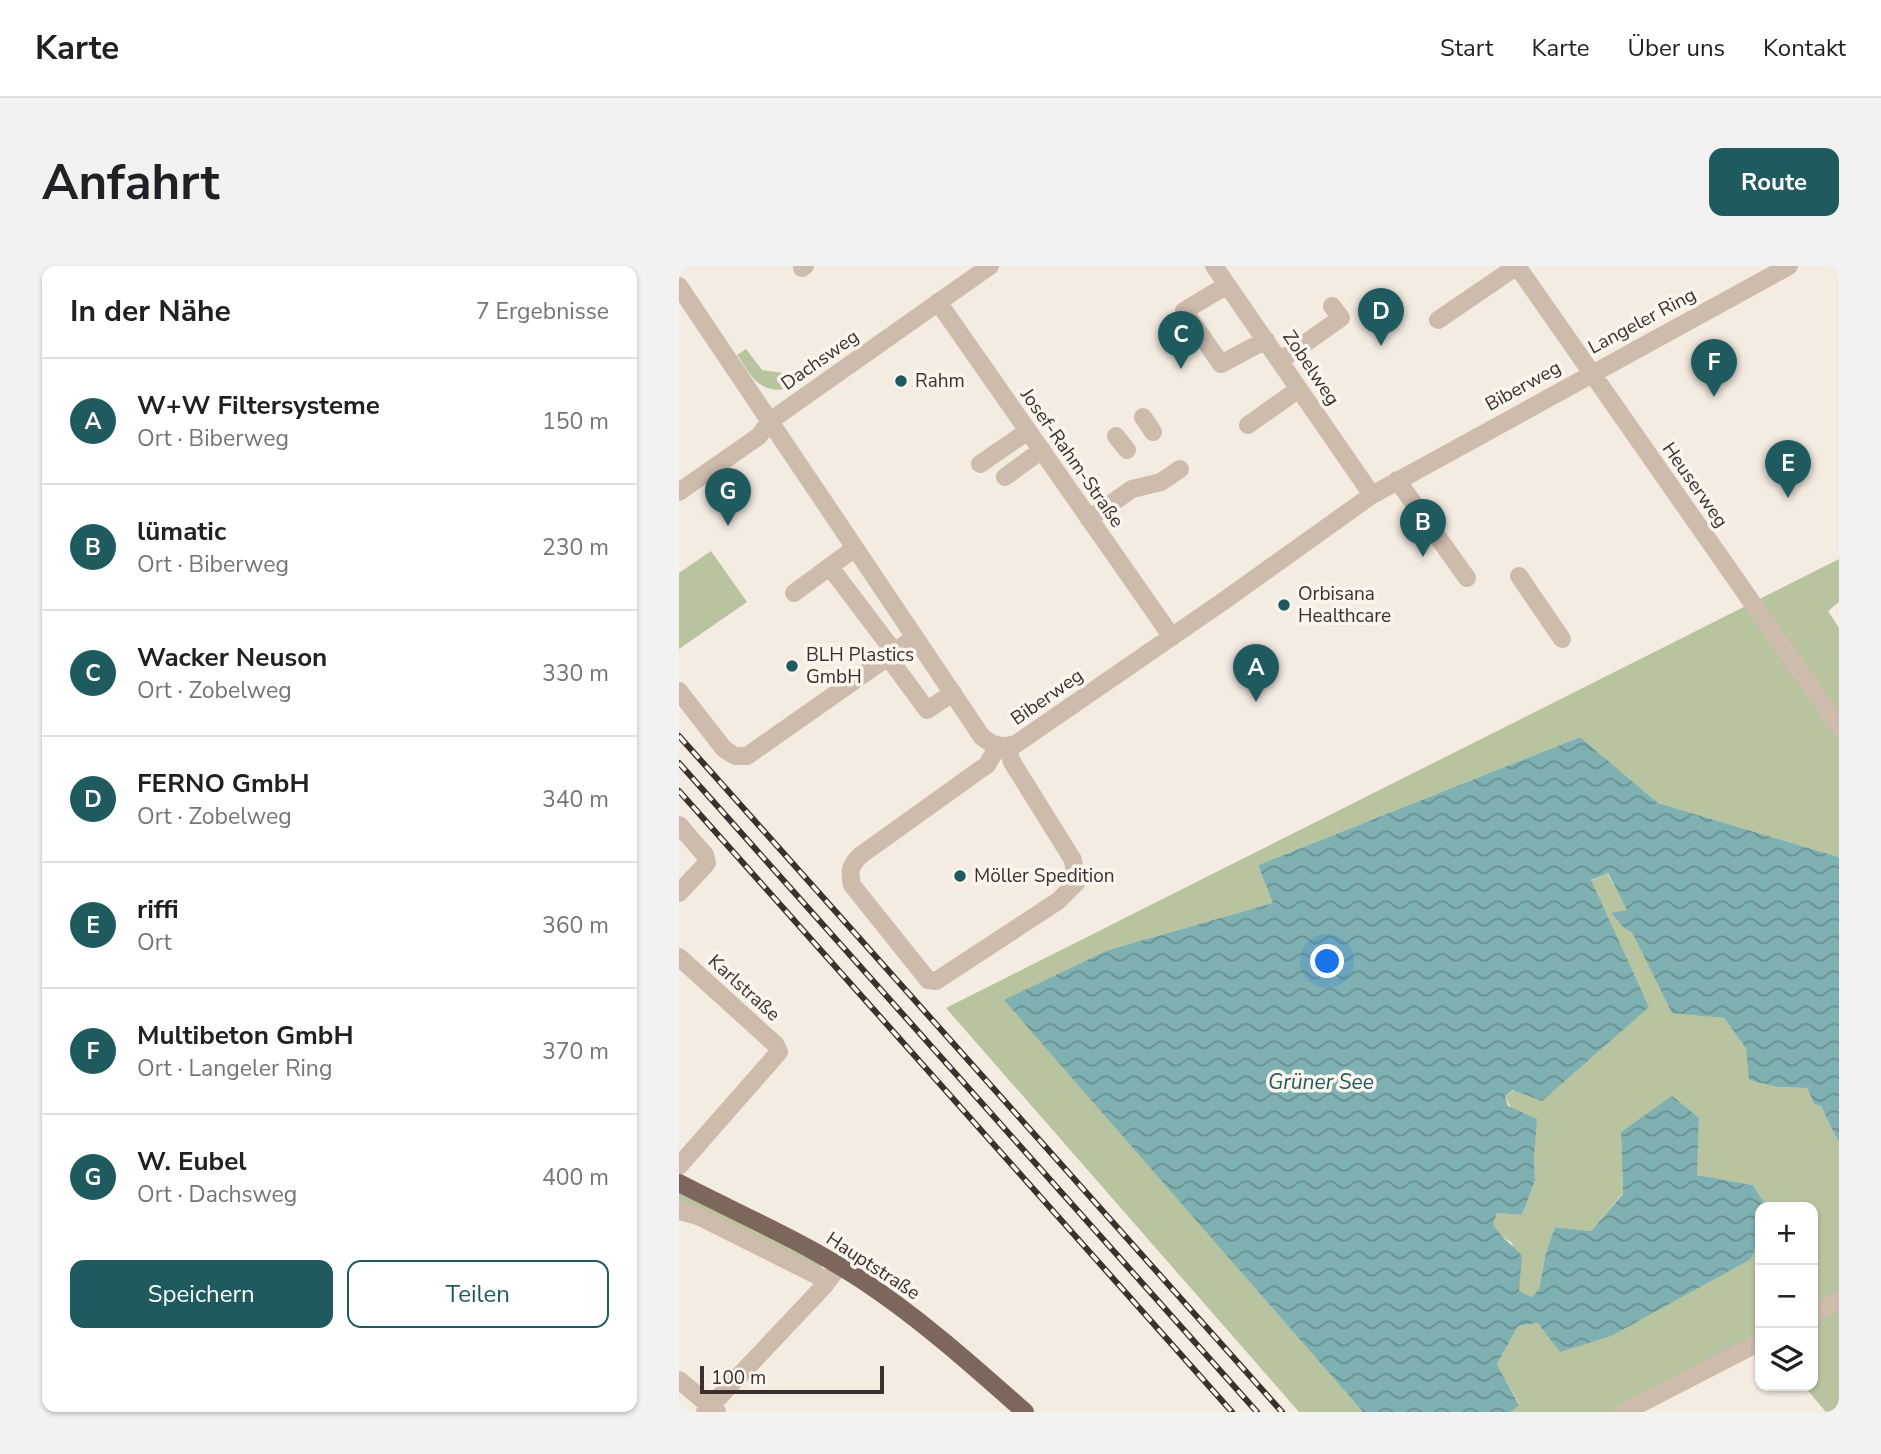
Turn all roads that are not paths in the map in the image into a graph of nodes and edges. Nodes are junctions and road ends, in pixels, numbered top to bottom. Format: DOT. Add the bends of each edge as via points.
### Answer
graph roads {
  1 [pos="990,266"];
  2 [pos="1214,266"];
  3 [pos="1517,266"];
  4 [pos="1789,266"];
  5 [pos="1227,285"];
  6 [pos="679,286"];
  7 [pos="938,302"];
  8 [pos="1332,306"];
  9 [pos="1438,320"];
  10 [pos="1332,338"];
  11 [pos="1266,340"];
  12 [pos="1283,365"];
  13 [pos="1590,373"];
  14 [pos="1299,389"];
  15 [pos="770,421"];
  16 [pos="1248,425"];
  17 [pos="1028,430"];
  18 [pos="1042,450"];
  19 [pos="980,464"];
  20 [pos="1181,469"];
  21 [pos="1005,477"];
  22 [pos="1397,480"];
  23 [pos="679,492"];
  24 [pos="1372,495"];
  25 [pos="1090,519"];
  26 [pos="855,548"];
  27 [pos="830,566"];
  28 [pos="1519,576"];
  29 [pos="1467,578"];
  30 [pos="794,593"];
  31 [pos="915,637"];
  32 [pos="1172,637"];
  33 [pos="1562,639"];
  34 [pos="892,655"];
  35 [pos="679,691"];
  36 [pos="953,693"];
  37 [pos="1839,727"];
  38 [pos="1002,746"];
  39 [pos="679,825"];
  40 [pos="679,894"];
  41 [pos="679,957"];
  42 [pos="679,1166"];
  43 [pos="679,1183"];
  44 [pos="679,1212"];
  45 [pos="839,1266"];
  46 [pos="828,1281"];
  47 [pos="1839,1300"];
  48 [pos="1818,1311"];
  49 [pos="1755,1345"];
  50 [pos="679,1380"];
  51 [pos="711,1410"];
  52 [pos="1025,1412"];
  53 [pos="1624,1412"];
  1 -- 7 [label="street, Dachsweg"];
  2 -- 5 [label="street, Zobelweg"];
  3 -- 9 [label="street"];
  3 -- 13 [label="street, Heuserweg"];
  4 -- 13 [label="street, Langeler Ring"];
  5 -- 11 [label="street, Zobelweg"];
  5 -- 11 [label="street" via="1184,311 1221,364"];
  6 -- 15 [label="street, Biberweg"];
  7 -- 15 [label="street, Dachsweg"];
  7 -- 17 [label="street, Josef-Rahm-Straße"];
  8 -- 12 [label="street" via="1341,318"];
  10 -- 12 [label="street"];
  11 -- 12 [label="street, Zobelweg"];
  12 -- 14 [label="street, Zobelweg"];
  13 -- 22 [label="street, Biberweg"];
  13 -- 37 [label="street, Heuserweg"];
  14 -- 16 [label="street"];
  14 -- 24 [label="street, Zobelweg"];
  15 -- 23 [label="street, Dachsweg" via="759,436"];
  15 -- 26 [label="street, Biberweg"];
  17 -- 18 [label="street, Josef-Rahm-Straße"];
  17 -- 19 [label="street"];
  18 -- 21 [label="street"];
  18 -- 25 [label="street, Josef-Rahm-Straße"];
  20 -- 25 [label="street" via="1161,482 1132,489"];
  22 -- 24 [label="street, Biberweg"];
  22 -- 29 [label="street"];
  24 -- 32 [label="street, Biberweg"];
  25 -- 32 [label="street, Josef-Rahm-Straße"];
  26 -- 27 [label="street"];
  26 -- 31 [label="street, Biberweg"];
  27 -- 30 [label="street"];
  27 -- 34 [label="street"];
  28 -- 33 [label="street"];
  31 -- 34 [label="street"];
  31 -- 36 [label="street, Biberweg"];
  32 -- 38 [label="street, Biberweg" via="1016,744"];
  34 -- 35 [label="street" via="747,756 735,756 725,748"];
  34 -- 36 [label="street" via="927,710"];
  36 -- 38 [label="street, Biberweg" via="982,737"];
  38 -- 38 [label="street" via="987,765 852,862 852,885 927,981 936,981 1058,901 1076,883 1073,860"];
  39 -- 40 [label="street" via="707,863"];
  41 -- 42 [label="street, Karlstraße" via="779,1052"];
  43 -- 45 [label="main road, Hauptstraße"];
  44 -- 46 [label="street, Hauptstraße" via="698,1216"];
  45 -- 46 [label="street"];
  45 -- 52 [label="main road, Hauptstraße" via="915,1319"];
  46 -- 51 [label="street"];
  47 -- 48 [label="street"];
  49 -- 53 [label="street"];
  50 -- 51 [label="street"];
}
